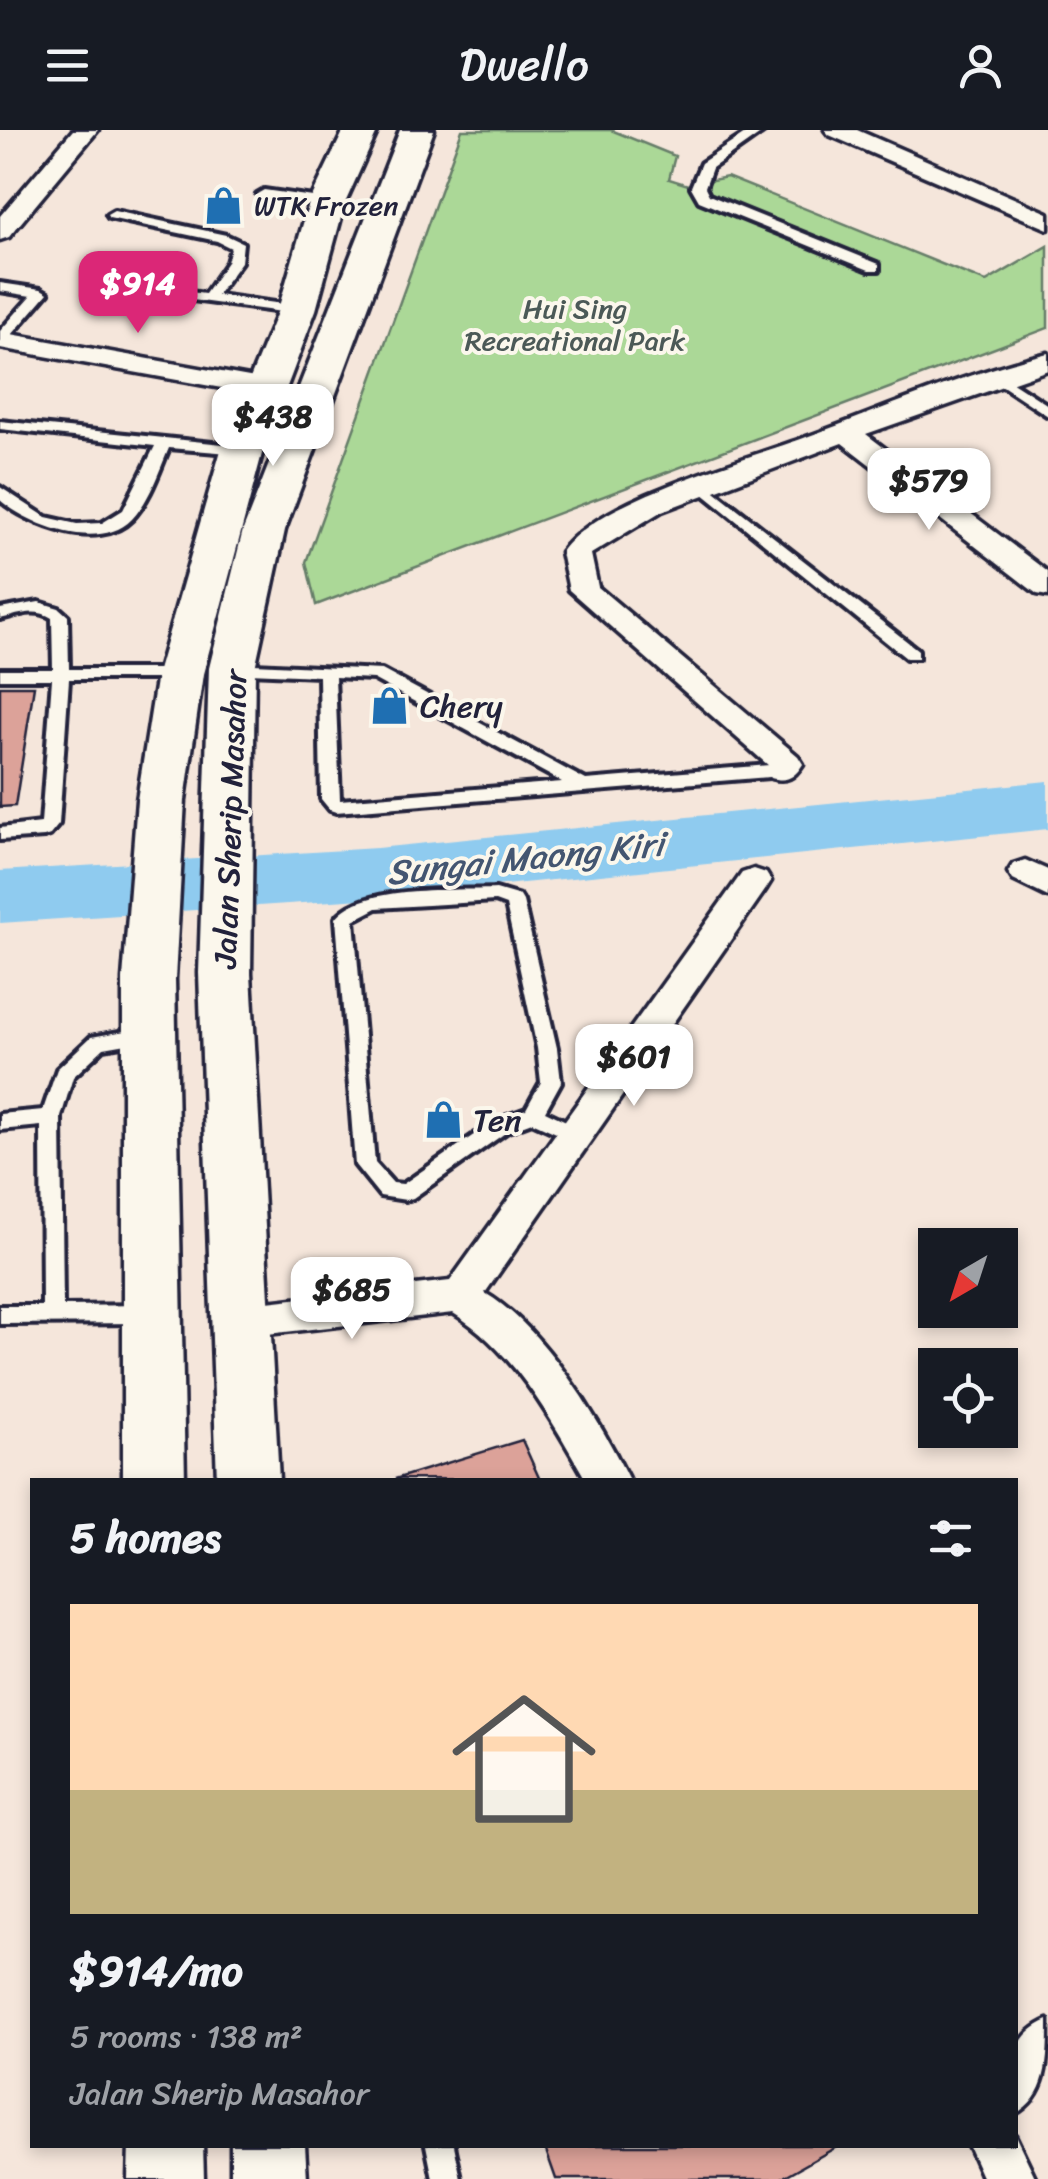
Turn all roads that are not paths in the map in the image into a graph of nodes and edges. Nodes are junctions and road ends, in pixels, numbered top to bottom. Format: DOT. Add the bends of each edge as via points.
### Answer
graph roads {
  1 [pos="86,130"];
  2 [pos="361,130"];
  3 [pos="417,130"];
  4 [pos="760,130"];
  5 [pos="837,130"];
  6 [pos="264,194"];
  7 [pos="327,203"];
  8 [pos="114,215"];
  9 [pos="1048,222"];
  10 [pos="0,232"];
  11 [pos="874,267"];
  12 [pos="0,287"];
  13 [pos="138,289"];
  14 [pos="207,300"];
  15 [pos="297,310"];
  16 [pos="0,340"];
  17 [pos="1048,361"];
  18 [pos="997,376"];
  19 [pos="266,388"];
  20 [pos="1048,412"];
  21 [pos="0,424"];
  22 [pos="846,433"];
  23 [pos="164,443"];
  24 [pos="242,450"];
  25 [pos="702,486"];
  26 [pos="0,492"];
  27 [pos="1048,587"];
  28 [pos="0,614"];
  29 [pos="912,654"];
  30 [pos="232,668"];
  31 [pos="327,671"];
  32 [pos="0,674"];
  33 [pos="61,674"];
  34 [pos="180,674"];
  35 [pos="782,770"];
  36 [pos="583,786"];
  37 [pos="0,834"];
  38 [pos="754,882"];
  39 [pos="150,1006"];
  40 [pos="533,1114"];
  41 [pos="52,1117"];
  42 [pos="0,1122"];
  43 [pos="576,1134"];
  44 [pos="460,1298"];
  45 [pos="54,1314"];
  46 [pos="152,1314"];
  47 [pos="0,1315"];
  48 [pos="241,1321"];
  49 [pos="154,1478"];
  50 [pos="248,1478"];
  51 [pos="607,1478"];
  52 [pos="1048,2045"];
  53 [pos="1018,2085"];
  54 [pos="166,2148"];
  55 [pos="268,2148"];
  56 [pos="441,2148"];
  57 [pos="994,2148"];
  58 [pos="166,2179"];
  59 [pos="269,2179"];
  60 [pos="447,2179"];
  61 [pos="1010,2179"];
  1 -- 10 [label="street"];
  2 -- 7 [label="main road, Jalan Sherip Masahor"];
  3 -- 30 [label="main road, Jalan Sherip Masahor" via="264,530"];
  4 -- 11 [label="lane" via="706,166 698,188 704,198"];
  5 -- 9 [label="street"];
  6 -- 7 [label="lane"];
  7 -- 15 [label="main road, Jalan Sherip Masahor"];
  8 -- 14 [label="lane" via="238,246"];
  12 -- 16 [label="lane" via="41,294"];
  13 -- 14 [label="lane"];
  14 -- 15 [label="lane"];
  15 -- 19 [label="main road, Jalan Sherip Masahor"];
  16 -- 19 [label="street"];
  17 -- 18 [label="street"];
  18 -- 20 [label="lane"];
  18 -- 22 [label="street"];
  19 -- 24 [label="main road, Jalan Sherip Masahor"];
  21 -- 23 [label="lane"];
  22 -- 25 [label="street"];
  22 -- 27 [label="street"];
  23 -- 24 [label="lane"];
  23 -- 26 [label="lane" via="126,518 112,525 52,524"];
  24 -- 34 [label="main road, Jalan Sherip Masahor"];
  25 -- 29 [label="lane"];
  25 -- 35 [label="street" via="600,530 576,552 584,590 787,764"];
  28 -- 33 [label="lane" via="37,606 60,616"];
  30 -- 31 [label="lane"];
  30 -- 48 [label="main road, Jalan Sherip Masahor" via="225,973"];
  31 -- 36 [label="lane" via="376,674"];
  31 -- 36 [label="lane" via="330,799 336,806"];
  32 -- 33 [label="lane"];
  33 -- 34 [label="lane"];
  33 -- 37 [label="lane" via="50,824 44,831"];
  34 -- 39 [label="main road, Jalan Sherip Masahor" via="161,800"];
  35 -- 36 [label="lane"];
  38 -- 43 [label="street"];
  39 -- 41 [label="lane" via="64,1074"];
  39 -- 46 [label="main road, Jalan Sherip Masahor"];
  40 -- 40 [label="lane" via="501,1126 406,1192 387,1190 365,1165 346,918 376,902 496,895 514,901 551,1082"];
  40 -- 43 [label="lane"];
  41 -- 42 [label="lane"];
  41 -- 45 [label="lane"];
  43 -- 44 [label="street"];
  44 -- 48 [label="street"];
  44 -- 51 [label="street" via="512,1340"];
  45 -- 46 [label="lane"];
  45 -- 47 [label="lane"];
  46 -- 49 [label="main road, Jalan Sherip Masahor"];
  48 -- 50 [label="main road, Jalan Sherip Masahor"];
  52 -- 53 [label="street"];
  54 -- 58 [label="main road"];
  55 -- 59 [label="main road"];
  56 -- 60 [label="lane"];
  57 -- 61 [label="street"];
}
